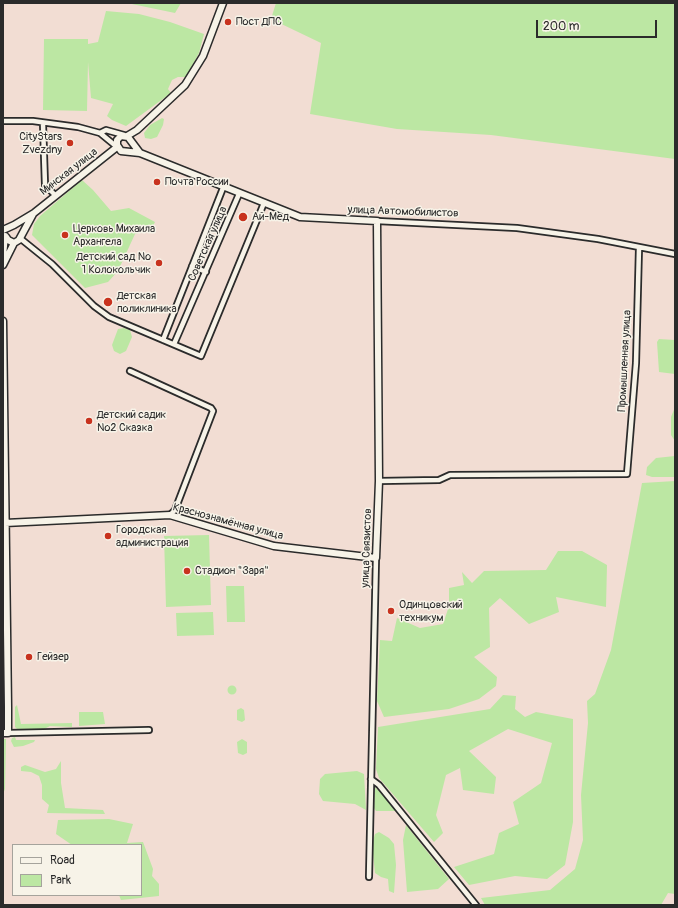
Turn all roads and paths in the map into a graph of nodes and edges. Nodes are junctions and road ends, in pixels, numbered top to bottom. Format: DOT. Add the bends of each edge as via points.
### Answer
graph roads {
  1 [pos="223,3"];
  2 [pos="3,122"];
  3 [pos="43,124"];
  4 [pos="100,133"];
  5 [pos="129,137"];
  6 [pos="118,148"];
  7 [pos="126,151"];
  8 [pos="140,153"];
  9 [pos="223,188"];
  10 [pos="239,194"];
  11 [pos="56,196"];
  12 [pos="264,203"];
  13 [pos="34,213"];
  14 [pos="377,221"];
  15 [pos="14,225"];
  16 [pos="5,229"];
  17 [pos="21,236"];
  18 [pos="4,237"];
  19 [pos="14,243"];
  20 [pos="639,248"];
  21 [pos="675,254"];
  22 [pos="3,256"];
  23 [pos="3,265"];
  24 [pos="192,266"];
  25 [pos="206,272"];
  26 [pos="3,321"];
  27 [pos="163,340"];
  28 [pos="174,344"];
  29 [pos="4,359"];
  30 [pos="130,371"];
  31 [pos="379,481"];
  32 [pos="170,515"];
  33 [pos="4,523"];
  34 [pos="376,558"];
  35 [pos="5,708"];
  36 [pos="149,730"];
  37 [pos="5,733"];
  38 [pos="371,779"];
  39 [pos="368,876"];
  40 [pos="476,905"];
  1 -- 5 [label="street" via="204,52 189,80 175,97"];
  2 -- 3 [label="street" via="34,121"];
  3 -- 4 [label="street" via="78,127"];
  3 -- 11 [label="street" via="45,186"];
  4 -- 5 [label="street" via="106,130"];
  4 -- 6 [label="street"];
  5 -- 6 [label="street" via="119,138 116,142"];
  5 -- 7 [label="street" via="131,148"];
  5 -- 8 [label="street"];
  6 -- 7 [label="street"];
  6 -- 11 [label="street, Минская улица"];
  7 -- 8 [label="street, улица Автомобилистов"];
  8 -- 9 [label="street, улица Автомобилистов"];
  9 -- 10 [label="street, улица Автомобилистов"];
  9 -- 24 [label="street"];
  10 -- 12 [label="street, улица Автомобилистов"];
  10 -- 25 [label="street, Советская улица"];
  11 -- 13 [label="street, Минская улица"];
  12 -- 14 [label="street, улица Автомобилистов" via="303,218"];
  12 -- 28 [label="street" via="201,356"];
  13 -- 15 [label="street, Минская улица"];
  13 -- 17 [label="street, Минская улица"];
  14 -- 20 [label="street, улица Автомобилистов" via="517,228 598,239"];
  14 -- 31 [label="street, улица Связистов"];
  15 -- 16 [label="street"];
  15 -- 17 [label="street" via="18,227"];
  16 -- 18 [label="street"];
  17 -- 19 [label="street"];
  17 -- 27 [label="street" via="94,306 109,316"];
  18 -- 19 [label="street"];
  18 -- 22 [label="street"];
  19 -- 23 [label="street"];
  20 -- 21 [label="street, улица Автомобилистов"];
  20 -- 31 [label="street, Промышленная улица" via="636,363 627,474 450,475 439,480"];
  24 -- 25 [label="street"];
  24 -- 27 [label="street"];
  25 -- 28 [label="street, Советская улица"];
  26 -- 29 [label="street"];
  27 -- 28 [label="street"];
  29 -- 33 [label="street"];
  30 -- 32 [label="street" via="213,411 175,510"];
  31 -- 34 [label="street, улица Связистов"];
  32 -- 33 [label="street, Краснознамённая улица"];
  32 -- 34 [label="street, Краснознамённая улица" via="274,546"];
  33 -- 35 [label="street"];
  34 -- 38 [label="street, улица Связистов"];
  35 -- 37 [label="street"];
  36 -- 37 [label="street"];
  38 -- 39 [label="street, улица Связистов"];
  38 -- 40 [label="street" via="380,785"];
}
